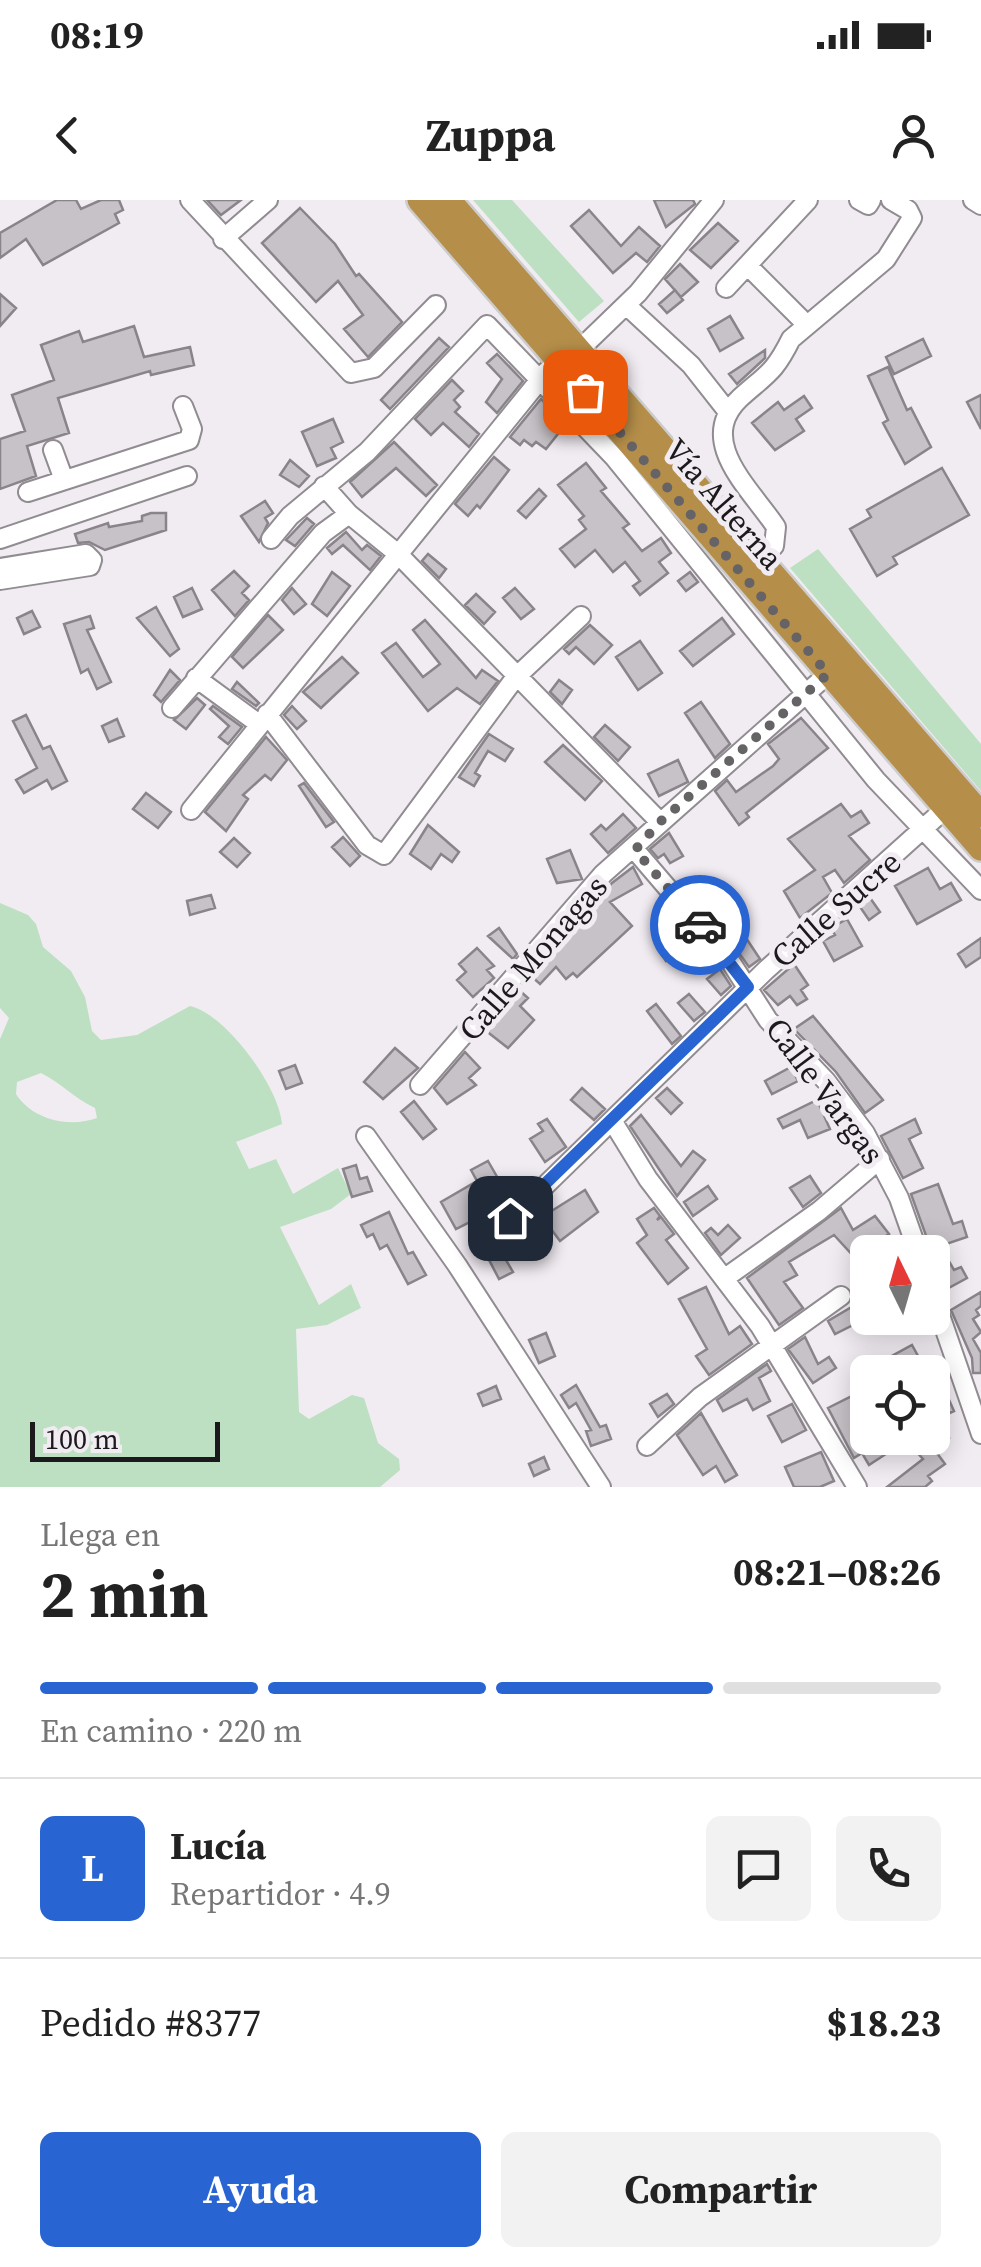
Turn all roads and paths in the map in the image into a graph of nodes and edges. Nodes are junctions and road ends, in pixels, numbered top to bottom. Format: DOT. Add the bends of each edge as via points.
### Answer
graph roads {
  1 [pos="190,200"];
  2 [pos="268,200"];
  3 [pos="420,200"];
  4 [pos="448,200"];
  5 [pos="714,200"];
  6 [pos="808,200"];
  7 [pos="859,200"];
  8 [pos="871,200"];
  9 [pos="891,200"];
  10 [pos="973,200"];
  11 [pos="981,205"];
  12 [pos="223,239"];
  13 [pos="748,266"];
  14 [pos="726,288"];
  15 [pos="436,305"];
  16 [pos="626,305"];
  17 [pos="807,326"];
  18 [pos="559,362"];
  19 [pos="183,406"];
  20 [pos="728,412"];
  21 [pos="54,450"];
  22 [pos="187,476"];
  23 [pos="73,477"];
  24 [pos="324,486"];
  25 [pos="28,492"];
  26 [pos="96,507"];
  27 [pos="349,514"];
  28 [pos="23,532"];
  29 [pos="0,539"];
  30 [pos="271,539"];
  31 [pos="398,554"];
  32 [pos="758,560"];
  33 [pos="0,568"];
  34 [pos="31,569"];
  35 [pos="0,580"];
  36 [pos="581,616"];
  37 [pos="828,674"];
  38 [pos="196,678"];
  39 [pos="515,678"];
  40 [pos="806,694"];
  41 [pos="172,708"];
  42 [pos="263,719"];
  43 [pos="946,808"];
  44 [pos="191,810"];
  45 [pos="981,815"];
  46 [pos="660,822"];
  47 [pos="925,831"];
  48 [pos="981,848"];
  49 [pos="635,850"];
  50 [pos="981,890"];
  51 [pos="748,987"];
  52 [pos="420,1085"];
  53 [pos="613,1122"];
  54 [pos="366,1136"];
  55 [pos="880,1159"];
  56 [pos="510,1218"];
  57 [pos="911,1235"];
  58 [pos="725,1278"];
  59 [pos="841,1296"];
  60 [pos="947,1335"];
  61 [pos="772,1344"];
  62 [pos="981,1434"];
  63 [pos="647,1446"];
  64 [pos="601,1487"];
  65 [pos="857,1487"];
  1 -- 12 [label="street"];
  2 -- 12 [label="street"];
  3 -- 18 [label="highway, Vía Alterna"];
  4 -- 18 [label="highway, Vía Alterna"];
  5 -- 16 [label="street"];
  6 -- 13 [label="street"];
  7 -- 8 [label="street"];
  9 -- 17 [label="street" via="912,218 896,246"];
  10 -- 11 [label="street"];
  12 -- 15 [label="street" via="352,373 374,368"];
  13 -- 14 [label="street"];
  13 -- 17 [label="street"];
  16 -- 18 [label="street"];
  16 -- 20 [label="street" via="691,365"];
  17 -- 20 [label="street"];
  18 -- 24 [label="street" via="487,325 368,452"];
  18 -- 31 [label="street"];
  18 -- 32 [label="highway, Vía Alterna"];
  18 -- 37 [label="highway, Vía Alterna"];
  18 -- 40 [label="street" via="669,520"];
  19 -- 23 [label="street" via="192,428 189,440"];
  20 -- 32 [label="street" via="720,433 724,450 777,532 774,546"];
  21 -- 23 [label="street"];
  22 -- 26 [label="street"];
  23 -- 25 [label="street"];
  23 -- 26 [label="street"];
  24 -- 27 [label="street"];
  24 -- 30 [label="street"];
  26 -- 28 [label="street"];
  27 -- 31 [label="street"];
  27 -- 38 [label="street" via="324,533"];
  28 -- 29 [label="street"];
  28 -- 34 [label="street"];
  31 -- 39 [label="street"];
  31 -- 42 [label="street"];
  32 -- 45 [label="highway, Vía Alterna"];
  33 -- 34 [label="street"];
  34 -- 35 [label="street"];
  36 -- 39 [label="street"];
  37 -- 40 [label="street, Calle Monagas"];
  37 -- 43 [label="highway, Vía Alterna"];
  38 -- 41 [label="street"];
  38 -- 42 [label="street"];
  39 -- 42 [label="street" via="384,855 368,845"];
  39 -- 46 [label="street" via="571,726"];
  40 -- 46 [label="street, Calle Monagas"];
  40 -- 47 [label="street"];
  42 -- 44 [label="street"];
  43 -- 47 [label="street, Calle Sucre"];
  43 -- 48 [label="highway, Vía Alterna"];
  46 -- 49 [label="street, Calle Monagas"];
  47 -- 50 [label="street"];
  47 -- 51 [label="street, Calle Sucre"];
  49 -- 51 [label="street, Calle Vargas"];
  49 -- 52 [label="street, Calle Monagas" via="603,874"];
  51 -- 53 [label="street, Calle Sucre"];
  51 -- 55 [label="street, Calle Vargas"];
  53 -- 56 [label="street, Calle Sucre"];
  53 -- 58 [label="street"];
  54 -- 64 [label="street"];
  55 -- 57 [label="street, Calle Vargas"];
  55 -- 58 [label="street"];
  58 -- 61 [label="street"];
  59 -- 61 [label="street"];
  60 -- 62 [label="street"];
  61 -- 63 [label="street"];
  61 -- 65 [label="street"];
}
